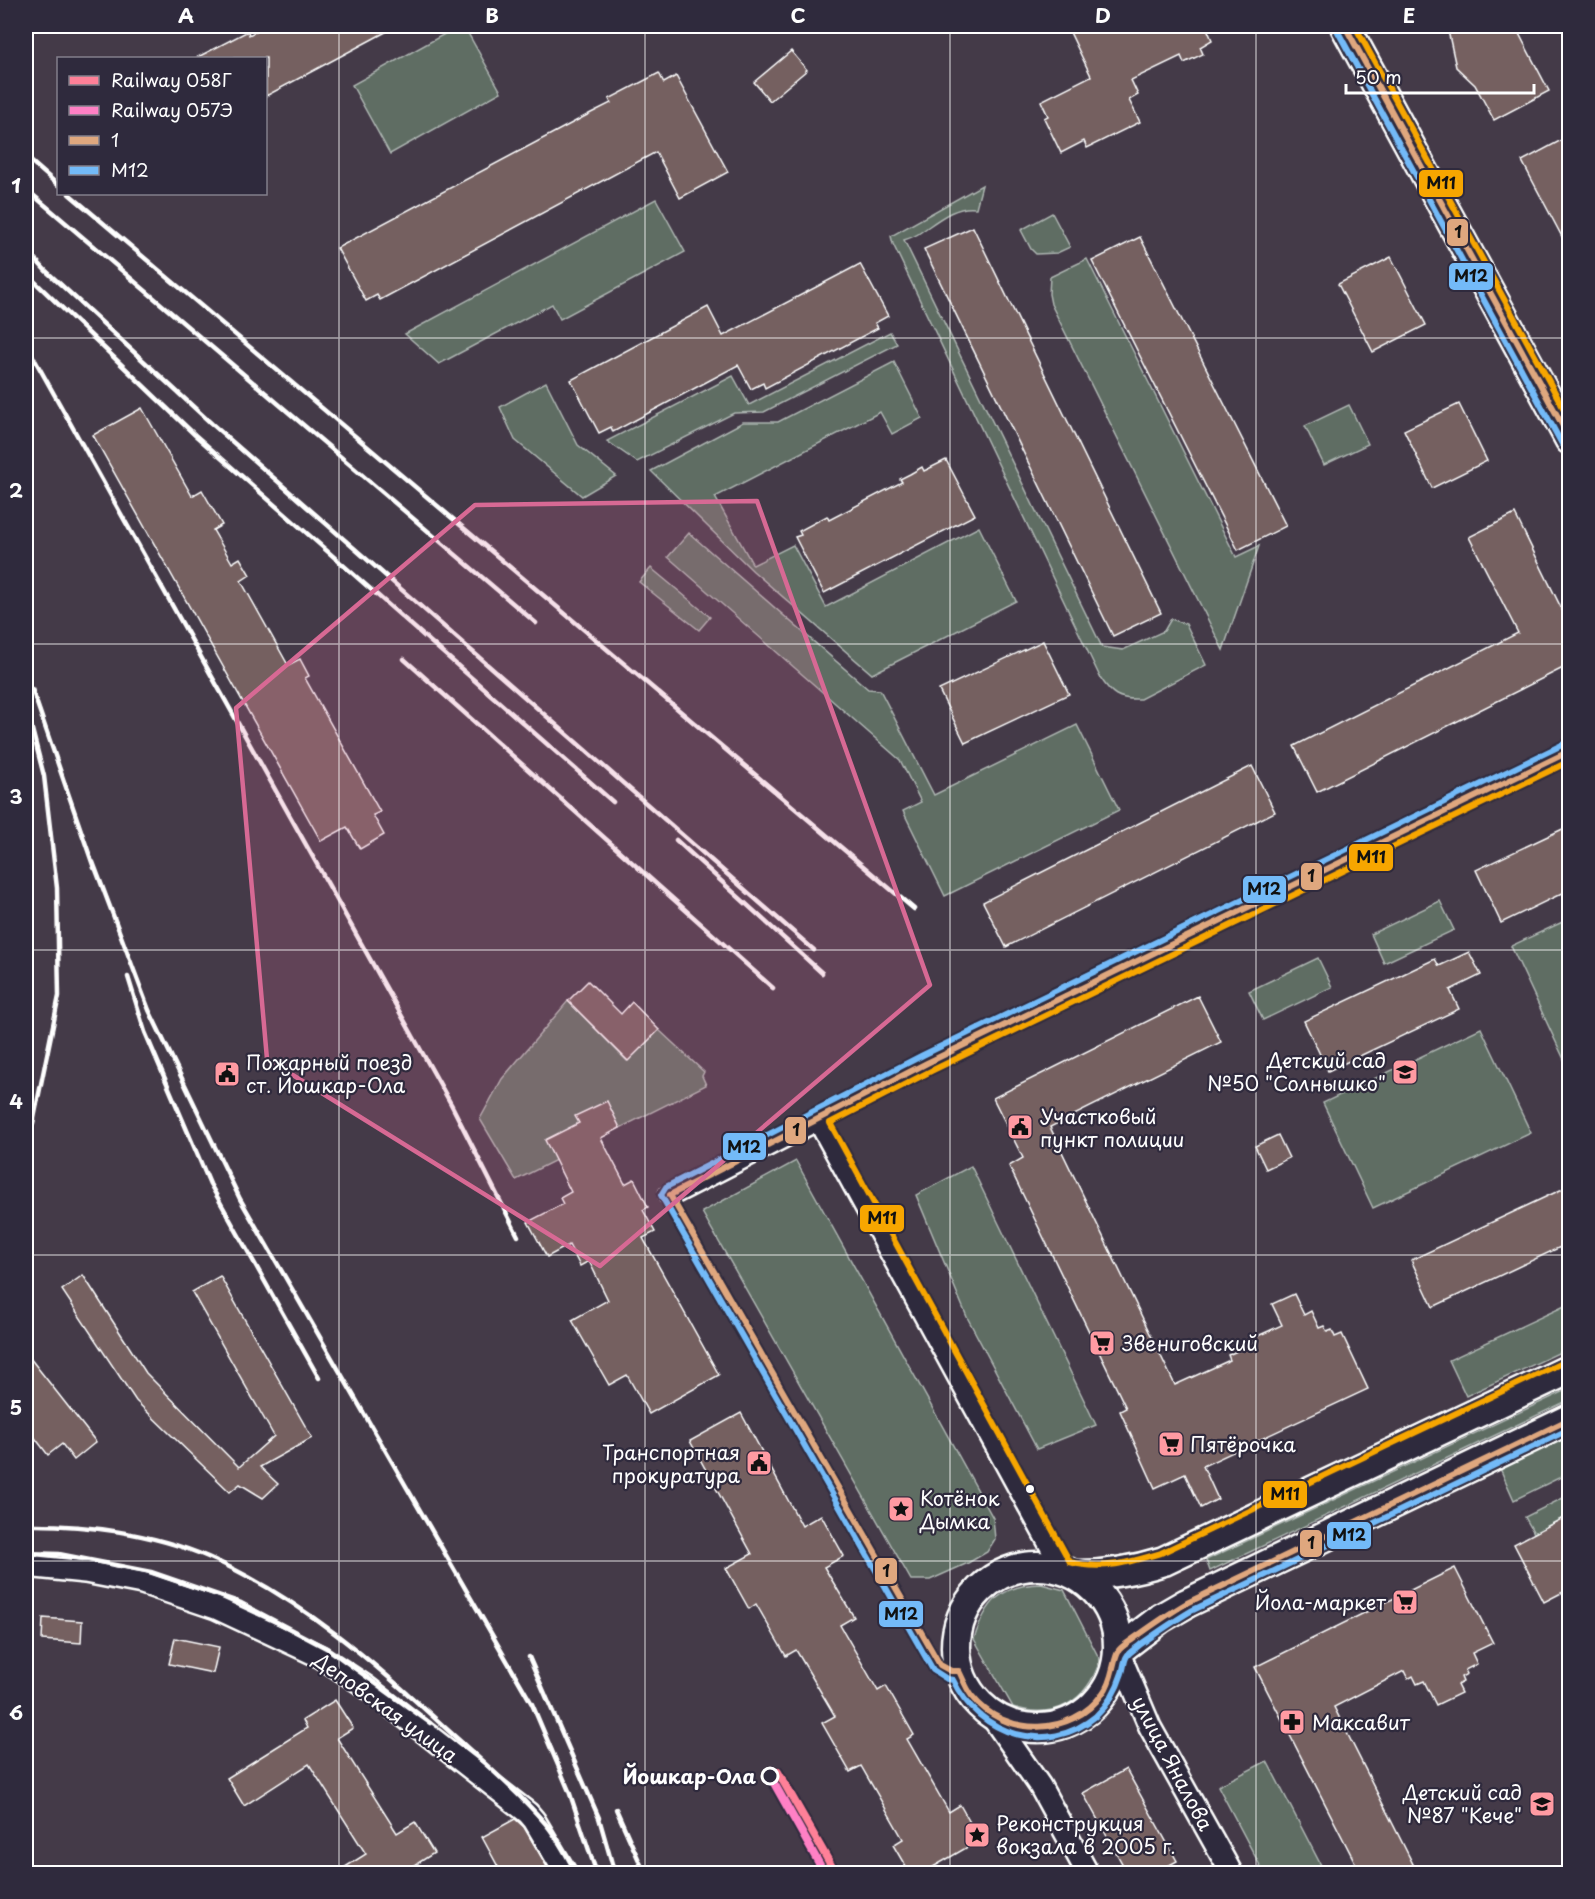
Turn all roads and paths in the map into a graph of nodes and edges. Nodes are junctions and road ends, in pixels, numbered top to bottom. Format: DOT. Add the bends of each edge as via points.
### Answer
graph roads {
  1 [pos="1345,26"];
  2 [pos="1569,440"];
  3 [pos="1569,751"];
  4 [pos="818,1119"];
  5 [pos="670,1195"];
  6 [pos="1569,1369"];
  7 [pos="1569,1419"];
  8 [pos="26,1566"];
  9 [pos="1071,1572"];
  10 [pos="1118,1651"];
  11 [pos="990,1714"];
  12 [pos="566,1874"];
  13 [pos="1088,1874"];
  14 [pos="1232,1874"];
  1 -- 2 [label="main road"];
  3 -- 4 [label="street"];
  4 -- 5 [label="street"];
  4 -- 9 [label="street"];
  6 -- 9 [label="main road" via="1164,1561 1109,1575"];
  7 -- 10 [label="main road" via="1187,1603"];
  8 -- 12 [label="street, Деповская улица" via="142,1583 216,1608 321,1657 365,1686 528,1813"];
  9 -- 10 [label="main road" via="1101,1599 1113,1620"];
  9 -- 11 [label="main road" via="1037,1567 1014,1570 991,1580 974,1597 961,1620 956,1646 959,1671 971,1695"];
  10 -- 11 [label="main road" via="1104,1694 1071,1721 1030,1728 1009,1724"];
  10 -- 14 [label="street, улица Яналова" via="1150,1727"];
  11 -- 13 [label="street" via="1040,1786"];
}
